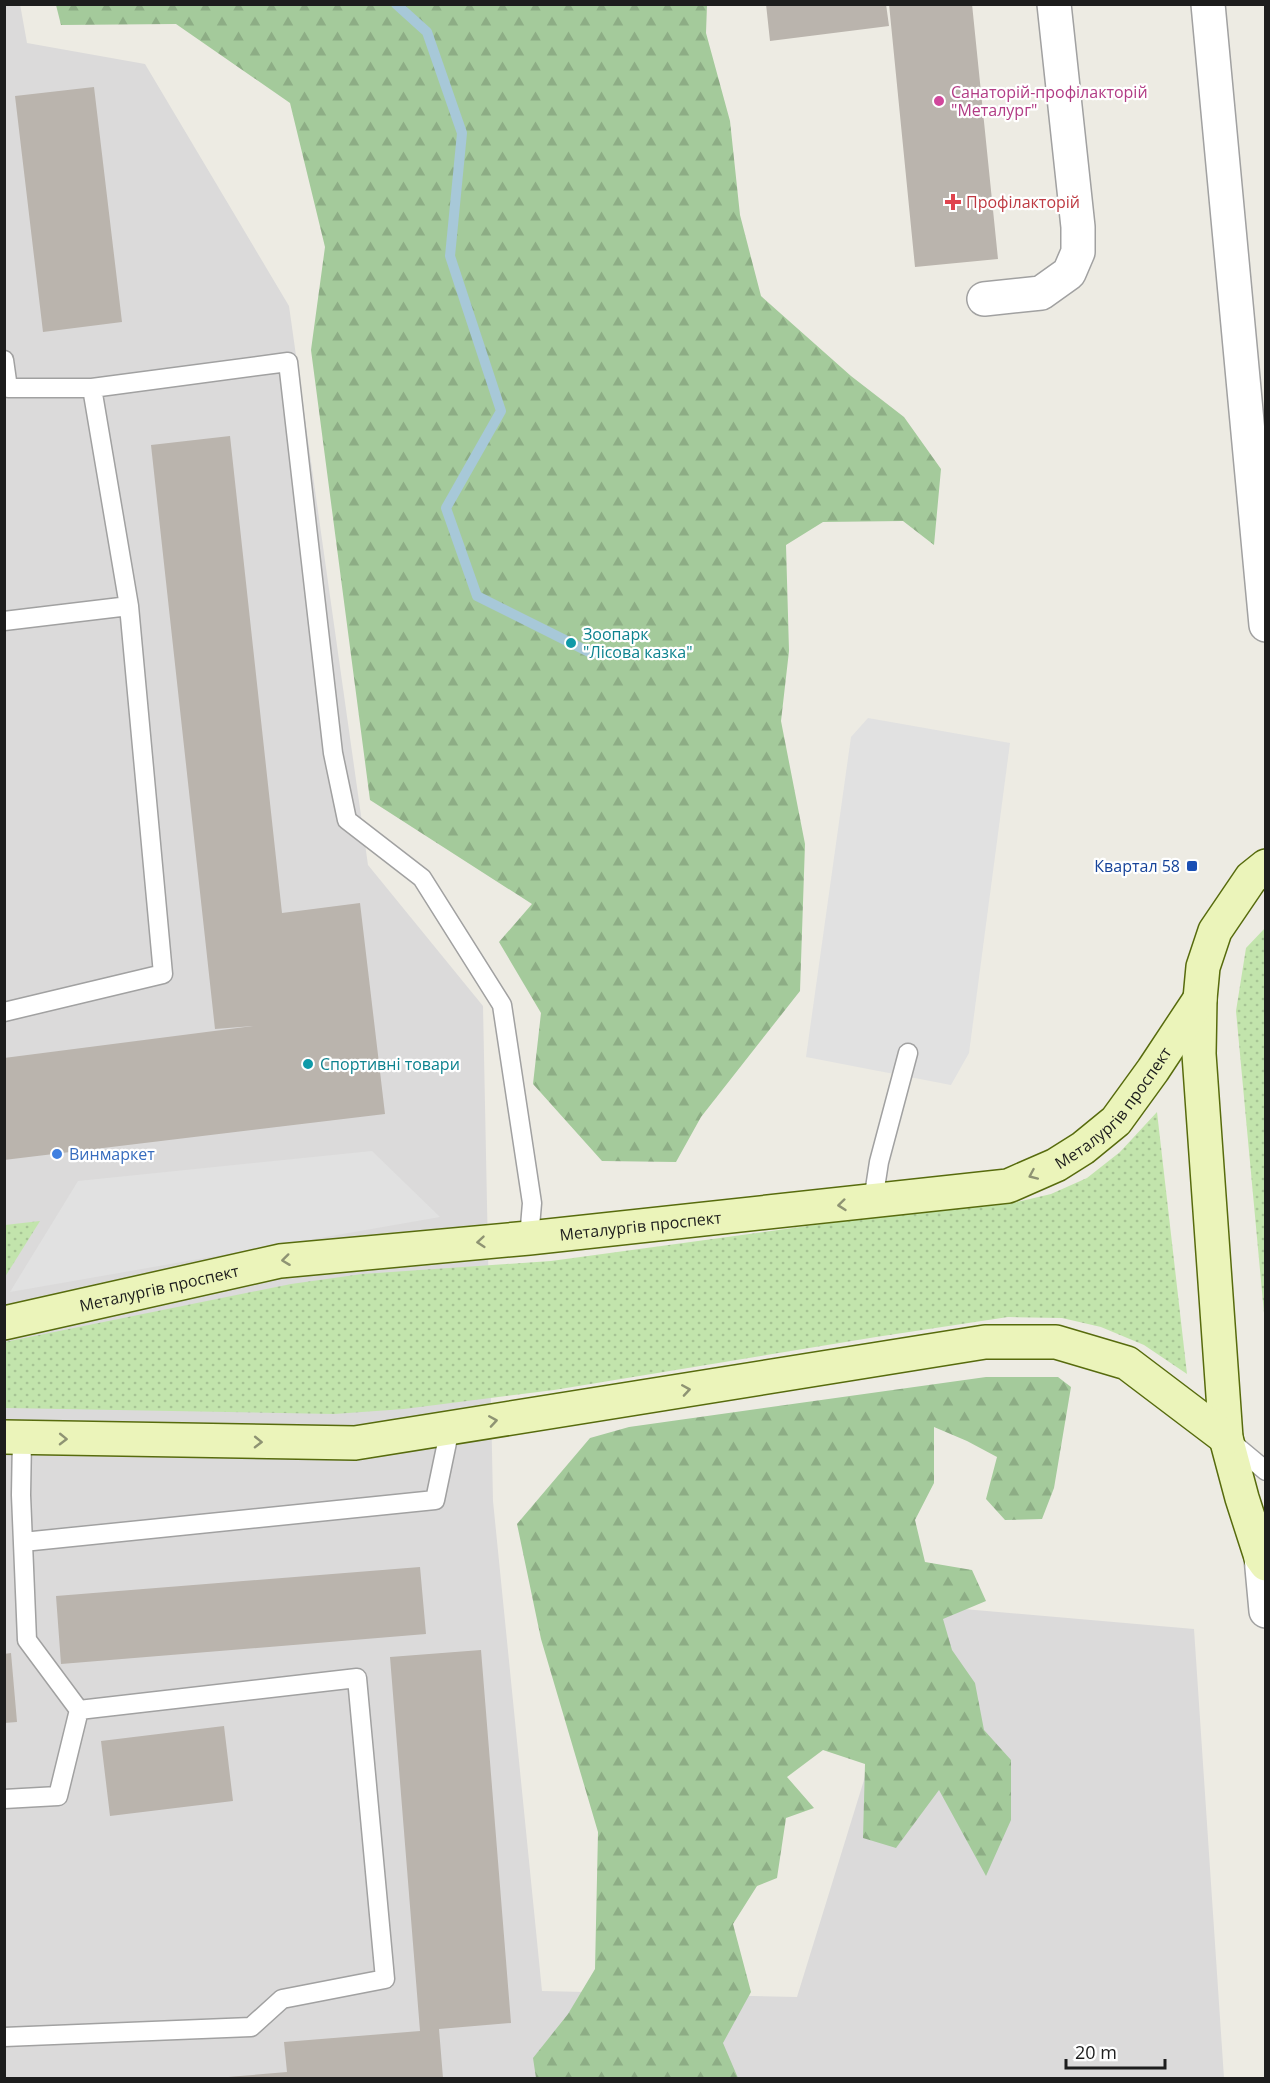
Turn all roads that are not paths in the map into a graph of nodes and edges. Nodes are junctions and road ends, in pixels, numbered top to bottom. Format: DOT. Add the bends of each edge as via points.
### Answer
graph roads {
  1 [pos="1054,4"];
  2 [pos="1208,4"];
  3 [pos="984,299"];
  4 [pos="4,360"];
  5 [pos="6,388"];
  6 [pos="92,388"];
  7 [pos="129,606"];
  8 [pos="4,621"];
  9 [pos="1266,625"];
  10 [pos="1266,866"];
  11 [pos="1200,999"];
  12 [pos="4,1012"];
  13 [pos="908,1053"];
  14 [pos="873,1201"];
  15 [pos="529,1238"];
  16 [pos="4,1323"];
  17 [pos="450,1428"];
  18 [pos="13,1437"];
  19 [pos="1226,1438"];
  20 [pos="1266,1471"];
  21 [pos="13,1496"];
  22 [pos="23,1542"];
  23 [pos="1263,1560"];
  24 [pos="1266,1611"];
  25 [pos="79,1710"];
  26 [pos="4,1799"];
  27 [pos="4,2037"];
  1 -- 3 [label="street" via="1078,252 1069,273 1041,293"];
  2 -- 9 [label="street"];
  4 -- 5 [label="lane"];
  5 -- 6 [label="lane"];
  6 -- 7 [label="lane"];
  6 -- 15 [label="lane" via="288,362 333,753 347,819 422,878 502,1005 532,1203"];
  7 -- 8 [label="lane"];
  7 -- 12 [label="lane" via="163,974"];
  10 -- 11 [label="street" via="1251,878 1215,931 1203,967"];
  11 -- 14 [label="street, Металургів проспект, one-way" via="1116,1121 1056,1165 1008,1186"];
  11 -- 19 [label="street" via="1199,1054"];
  13 -- 14 [label="lane" via="879,1162"];
  14 -- 15 [label="street, Металургів проспект, one-way"];
  15 -- 16 [label="street, Металургів проспект, one-way" via="280,1261"];
  18 -- 17 [label="street, one-way" via="355,1443"];
  17 -- 19 [label="street, one-way" via="985,1342 1056,1342 1127,1363"];
  17 -- 22 [label="lane" via="435,1500"];
  18 -- 21 [label="lane"];
  19 -- 20 [label="lane"];
  19 -- 23 [label="street"];
  21 -- 22 [label="lane"];
  22 -- 25 [label="lane" via="27,1640"];
  23 -- 24 [label="street"];
  25 -- 26 [label="lane" via="58,1796"];
  25 -- 27 [label="lane" via="357,1678 385,1979 282,1999 251,2026"];
}
